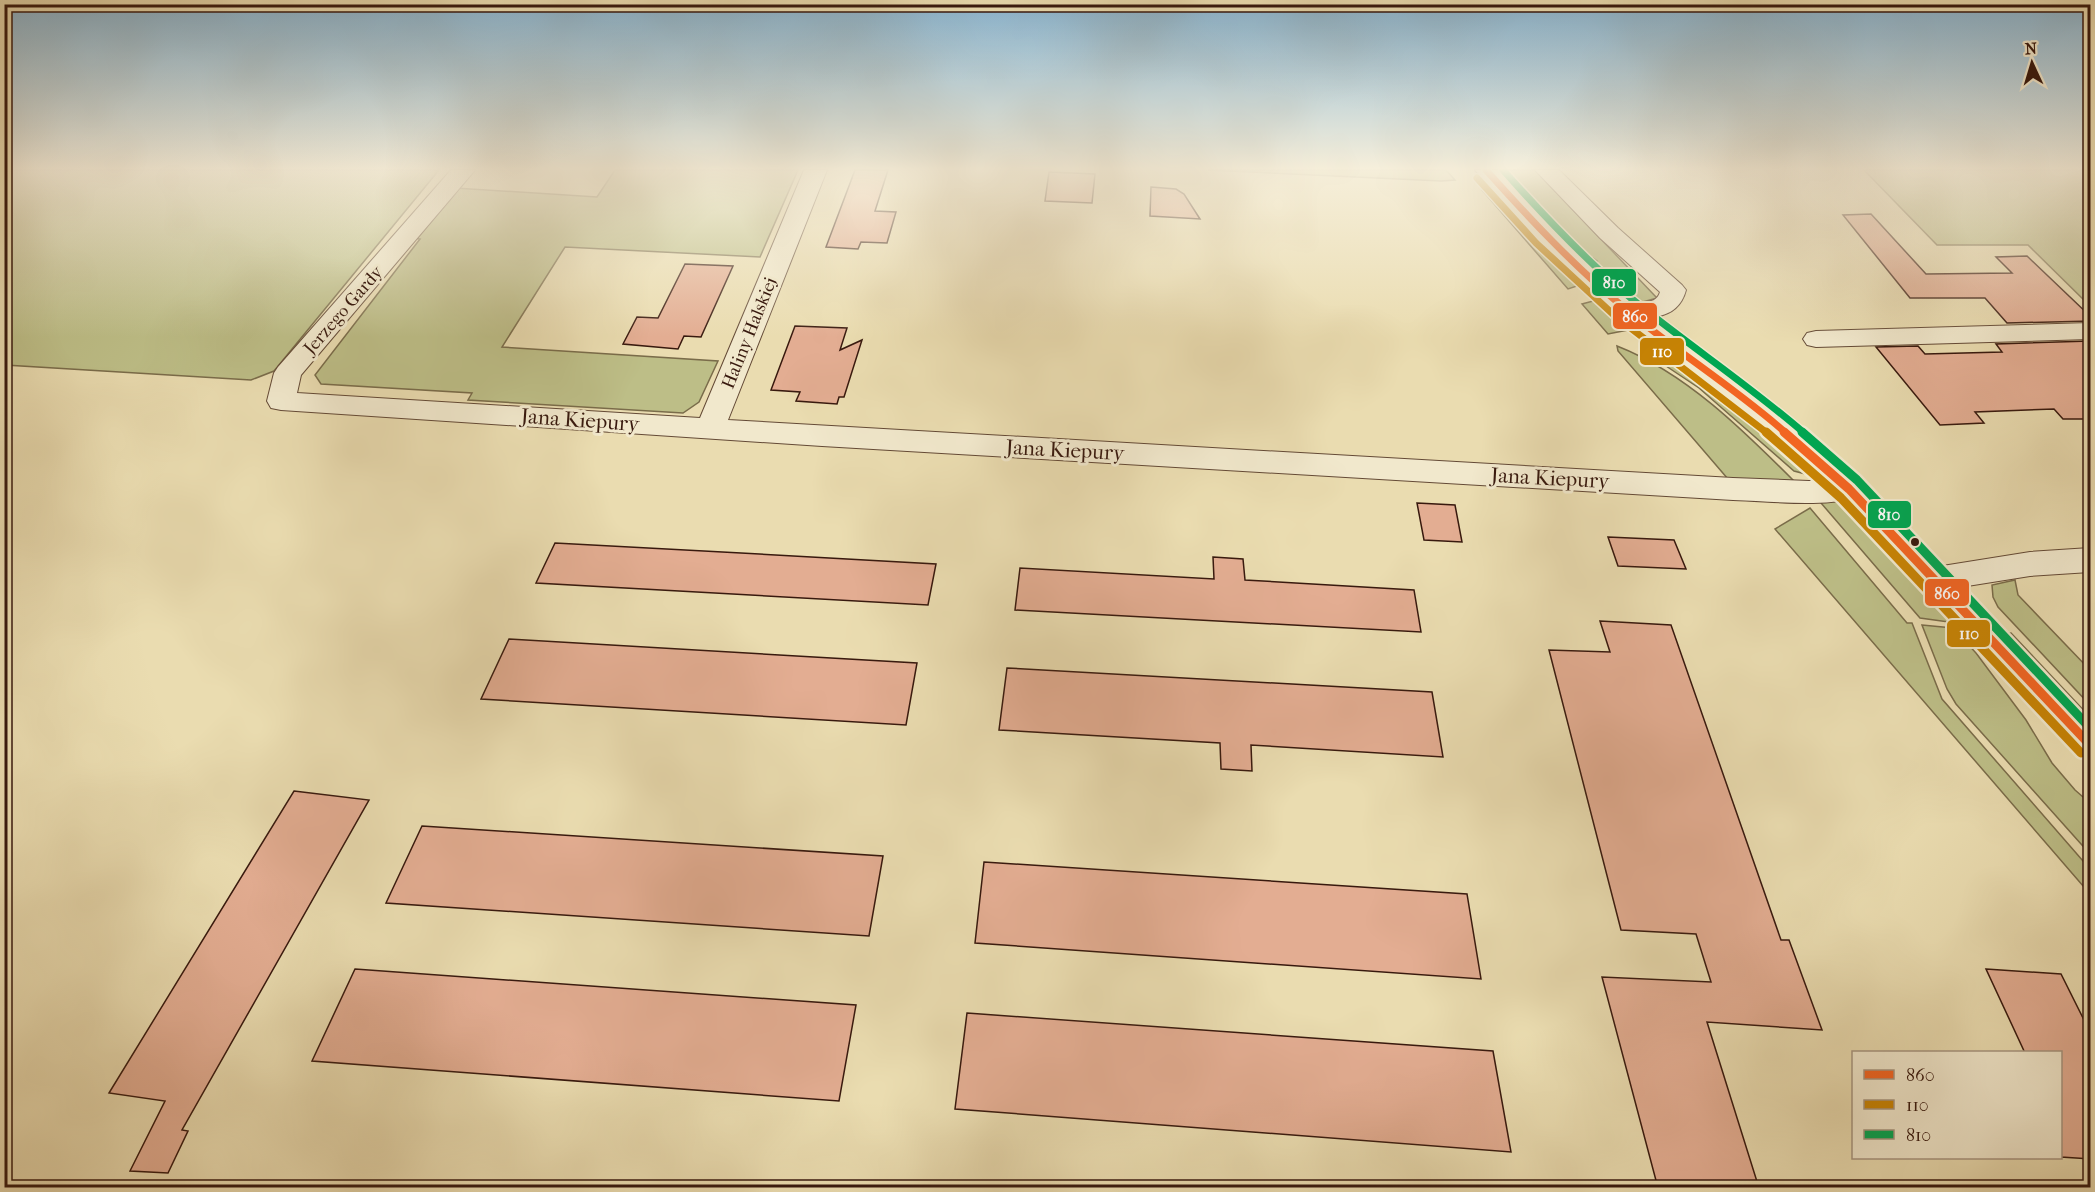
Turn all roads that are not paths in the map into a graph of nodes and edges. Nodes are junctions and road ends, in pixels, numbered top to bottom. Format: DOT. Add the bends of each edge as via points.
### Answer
graph roads {
  1 [pos="416,226"];
  2 [pos="793,226"];
  3 [pos="1536,226"];
  4 [pos="1602,226"];
  5 [pos="1623,307"];
  6 [pos="2091,331"];
  7 [pos="1816,339"];
  8 [pos="280,401"];
  9 [pos="710,429"];
  10 [pos="1849,489"];
  11 [pos="2091,560"];
  12 [pos="1936,579"];
  13 [pos="2091,745"];
  1 -- 8 [label="street, Jerzego Gardy" via="288,373"];
  2 -- 9 [label="street, Haliny Halskiej"];
  3 -- 5 [label="street"];
  4 -- 5 [label="street" via="1673,291 1667,305 1656,309"];
  5 -- 10 [label="street" via="1756,407"];
  6 -- 7 [label="street"];
  8 -- 9 [label="street, Jana Kiepury"];
  9 -- 10 [label="street, Jana Kiepury" via="1745,490"];
  10 -- 12 [label="street"];
  11 -- 12 [label="street" via="2030,564"];
  12 -- 13 [label="street"];
}
